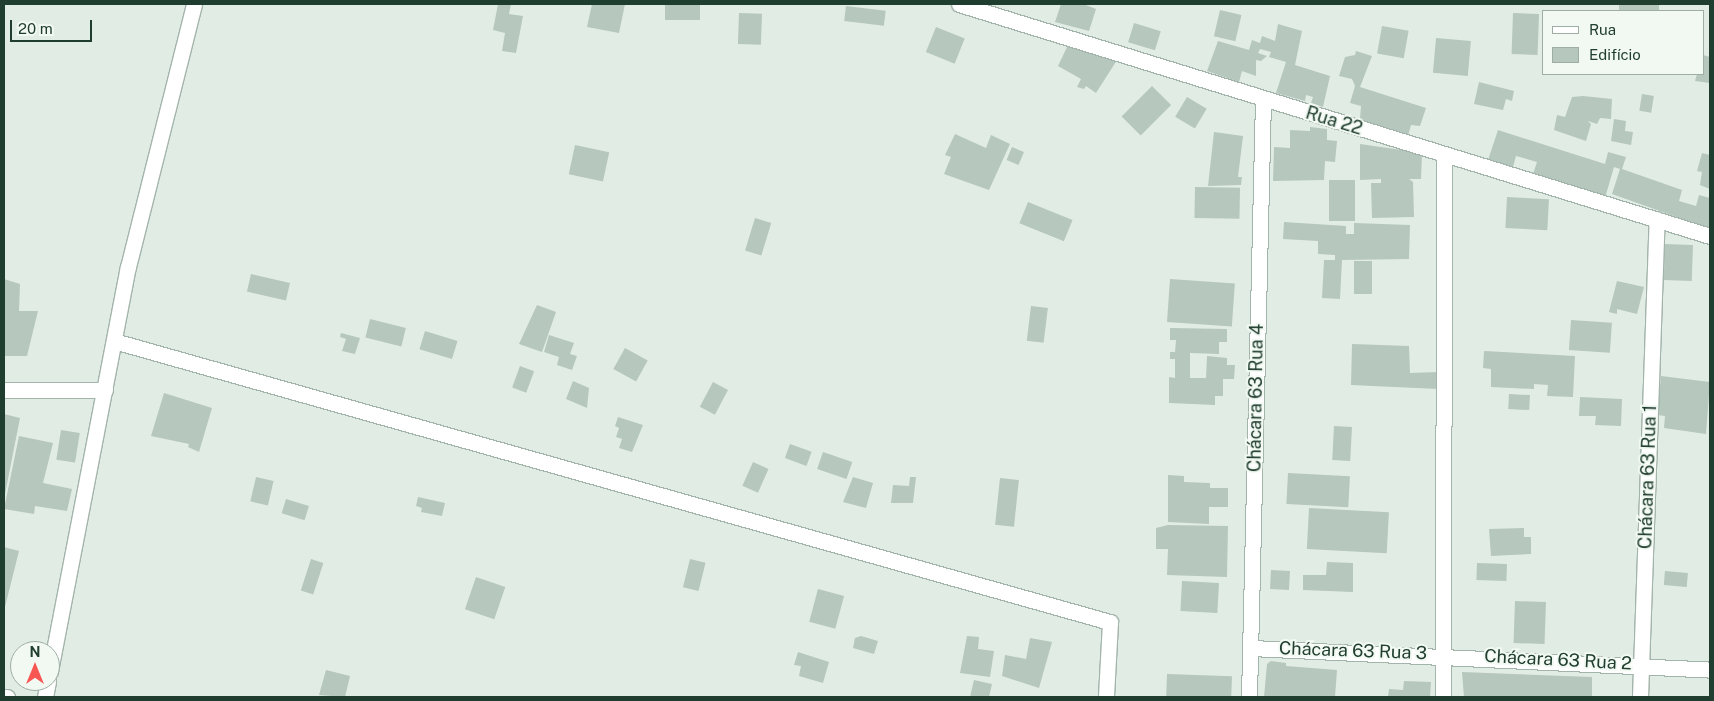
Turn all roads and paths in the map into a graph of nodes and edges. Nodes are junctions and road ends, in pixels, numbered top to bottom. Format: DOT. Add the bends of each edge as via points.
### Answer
graph roads {
  1 [pos="194,4"];
  2 [pos="959,4"];
  3 [pos="1263,100"];
  4 [pos="1444,155"];
  5 [pos="1658,219"];
  6 [pos="1710,236"];
  7 [pos="114,341"];
  8 [pos="4,390"];
  9 [pos="105,390"];
  10 [pos="56,641"];
  11 [pos="1251,648"];
  12 [pos="1443,655"];
  13 [pos="1640,664"];
  14 [pos="1710,670"];
  15 [pos="1106,697"];
  16 [pos="1249,697"];
  17 [pos="1443,697"];
  18 [pos="1640,697"];
  1 -- 7 [label="street" via="158,136"];
  2 -- 3 [label="street, Rua 22"];
  3 -- 4 [label="street, Rua 22"];
  3 -- 11 [label="street, Chácara 63 Rua 4"];
  4 -- 5 [label="street, Rua 22"];
  4 -- 12 [label="street"];
  5 -- 6 [label="street, Rua 22"];
  5 -- 13 [label="street, Chácara 63 Rua 1"];
  7 -- 9 [label="street"];
  7 -- 15 [label="street" via="1110,622"];
  8 -- 9 [label="street"];
  9 -- 10 [label="street"];
  11 -- 12 [label="street, Chácara 63 Rua 3"];
  11 -- 16 [label="street, Chácara 63 Rua 4"];
  12 -- 13 [label="street, Chácara 63 Rua 2"];
  12 -- 17 [label="street, Chácara 63 Rua 3"];
  13 -- 14 [label="street"];
  13 -- 18 [label="street, Chácara 63 Rua 2"];
}
